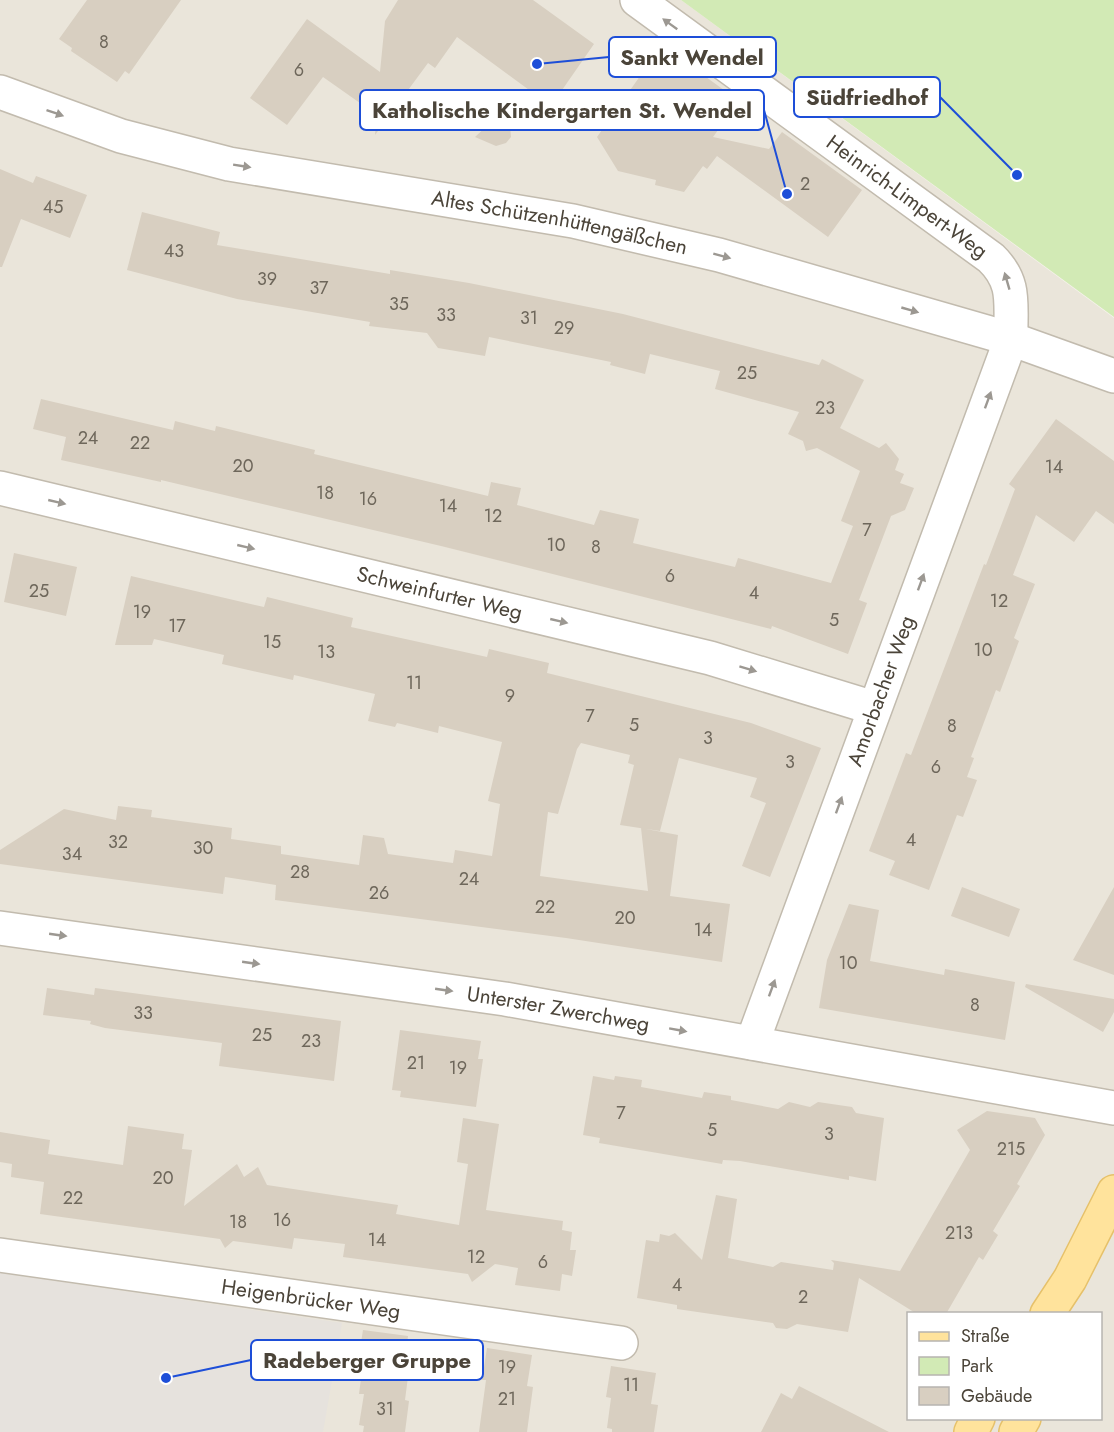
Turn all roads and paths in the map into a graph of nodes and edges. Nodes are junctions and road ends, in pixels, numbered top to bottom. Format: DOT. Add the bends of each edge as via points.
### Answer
graph roads {
  1 [pos="637,0"];
  2 [pos="0,92"];
  3 [pos="1011,339"];
  4 [pos="1114,376"];
  5 [pos="0,488"];
  6 [pos="874,708"];
  7 [pos="0,928"];
  8 [pos="752,1043"];
  9 [pos="1114,1108"];
  10 [pos="1114,1192"];
  11 [pos="0,1255"];
  12 [pos="1070,1279"];
  13 [pos="1048,1312"];
  14 [pos="1065,1312"];
  15 [pos="621,1343"];
  3 -- 1 [label="street, Heinrich-Limpert-Weg, one-way" via="1009,282 1004,270 991,258"];
  2 -- 3 [label="street, Altes Schützenhüttengäßchen, one-way" via="121,136 229,164 573,221 719,255"];
  3 -- 4 [label="street, Altes Schützenhüttengäßchen"];
  6 -- 3 [label="street, Amorbacher Weg, one-way"];
  5 -- 6 [label="street, Schweinfurter Weg, one-way" via="710,658"];
  8 -- 6 [label="street, Amorbacher Weg, one-way"];
  7 -- 8 [label="street, Unterster Zwerchweg, one-way" via="505,999"];
  8 -- 9 [label="street, Unterster Zwerchweg"];
  10 -- 12 [label="main road"];
  11 -- 15 [label="street, Heigenbrücker Weg"];
  12 -- 13 [label="main road"];
  12 -- 14 [label="main road"];
}
